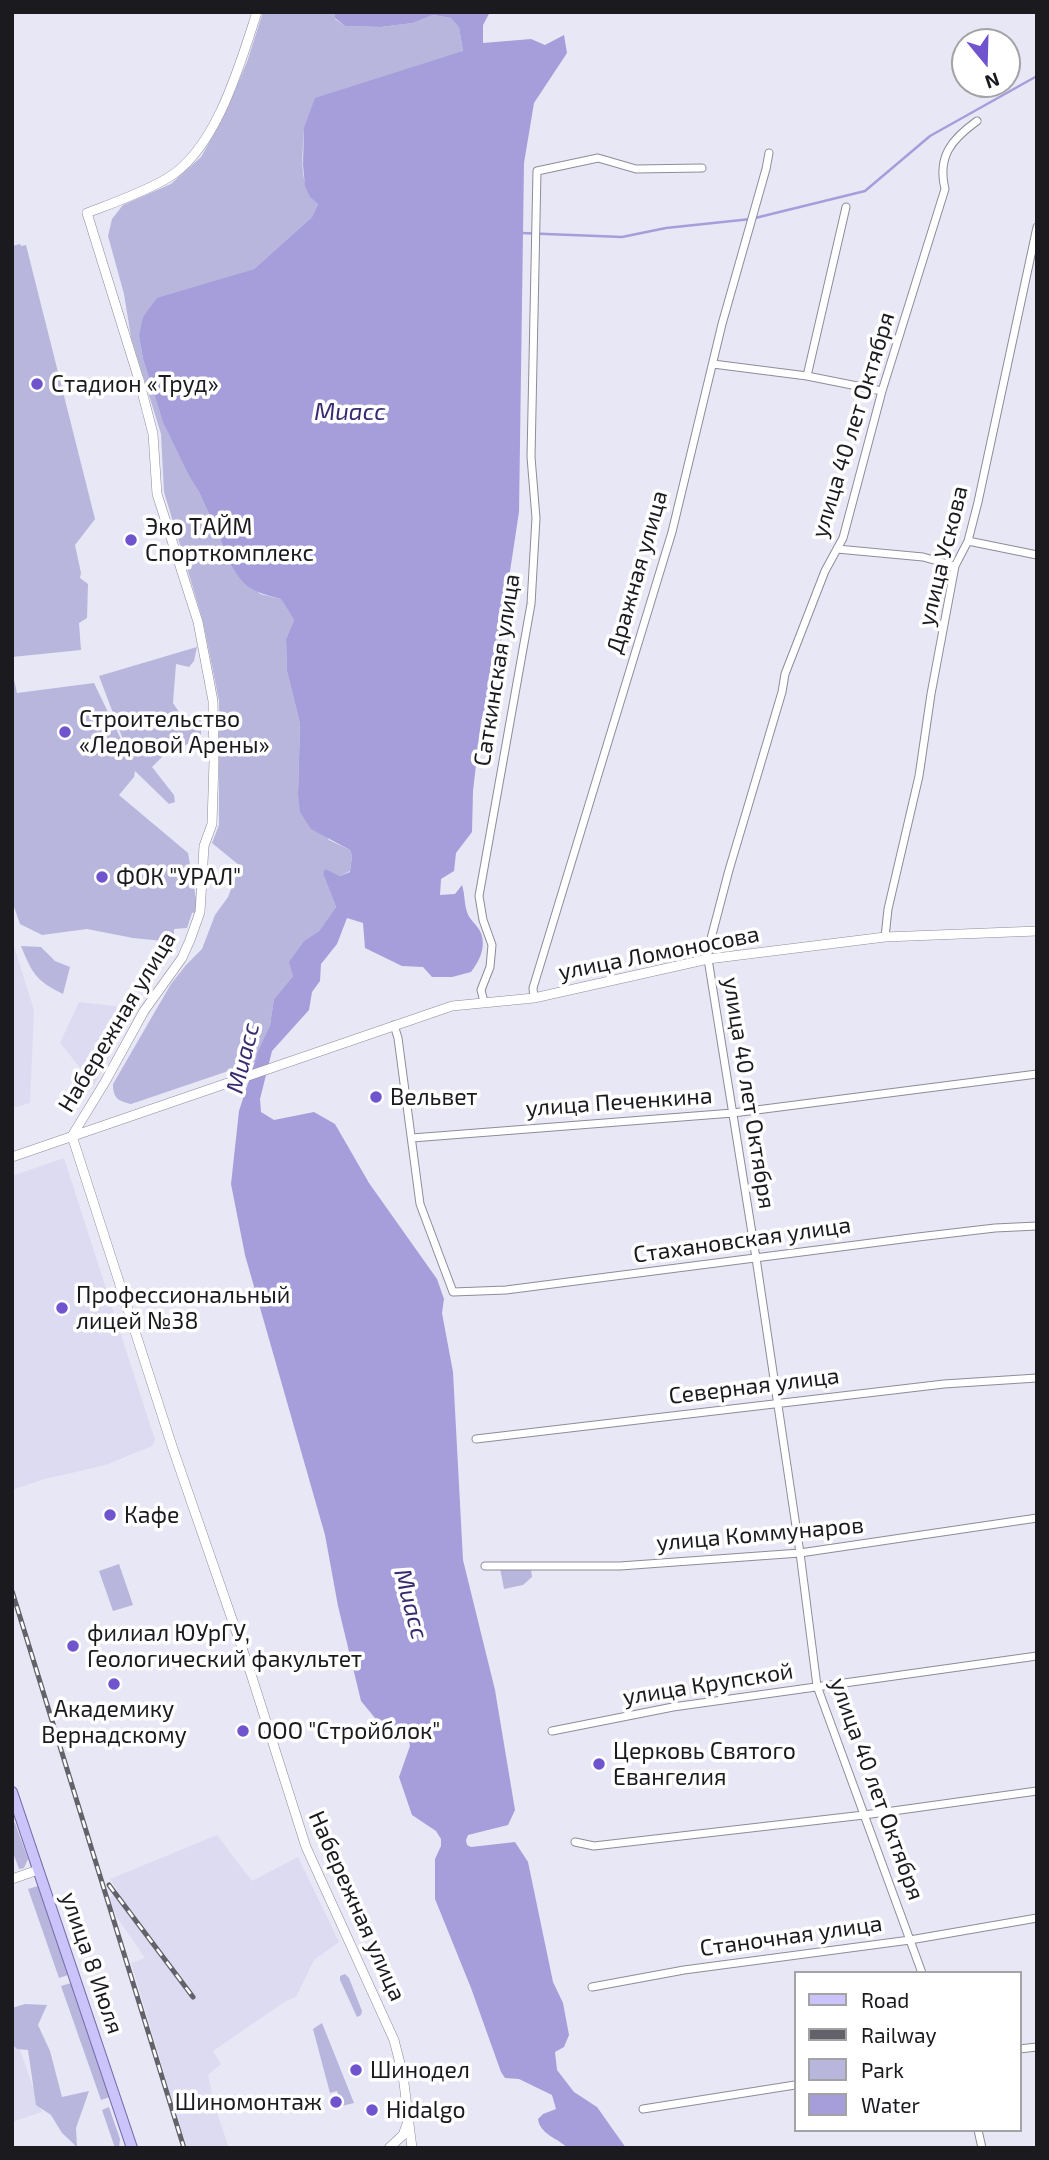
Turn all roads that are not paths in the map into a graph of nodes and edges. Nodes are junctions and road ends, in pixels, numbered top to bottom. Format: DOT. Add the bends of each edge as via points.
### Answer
graph roads {
  1 [pos="257,12"];
  2 [pos="976,121"];
  3 [pos="769,153"];
  4 [pos="702,168"];
  5 [pos="846,207"];
  6 [pos="1037,228"];
  7 [pos="713,364"];
  8 [pos="807,376"];
  9 [pos="882,391"];
  10 [pos="968,541"];
  11 [pos="837,549"];
  12 [pos="1037,555"];
  13 [pos="955,566"];
  14 [pos="1037,931"];
  15 [pos="885,937"];
  16 [pos="709,958"];
  17 [pos="534,998"];
  18 [pos="484,1002"];
  19 [pos="394,1025"];
  20 [pos="1037,1074"];
  21 [pos="733,1113"];
  22 [pos="72,1136"];
  23 [pos="412,1138"];
  24 [pos="12,1157"];
  25 [pos="1037,1226"];
  26 [pos="756,1258"];
  27 [pos="1037,1378"];
  28 [pos="777,1402"];
  29 [pos="476,1439"];
  30 [pos="1037,1518"];
  31 [pos="800,1553"];
  32 [pos="485,1566"];
  33 [pos="1037,1656"];
  34 [pos="817,1686"];
  35 [pos="552,1731"];
  36 [pos="1037,1791"];
  37 [pos="12,1793"];
  38 [pos="864,1815"];
  39 [pos="575,1842"];
  40 [pos="38,1870"];
  41 [pos="12,1879"];
  42 [pos="1037,1918"];
  43 [pos="910,1940"];
  44 [pos="921,1971"];
  45 [pos="592,1987"];
  46 [pos="794,2085"];
  47 [pos="643,2109"];
  48 [pos="408,2122"];
  49 [pos="132,2148"];
  50 [pos="389,2148"];
  51 [pos="412,2148"];
  1 -- 22 [label="street, Набережная улица" via="217,120 197,153 168,178 87,213 139,380 153,434 157,494 198,622 213,701 214,773 200,912 190,940"];
  2 -- 9 [label="street, улица 40 лет Октября" via="949,146 942,175 945,188"];
  3 -- 7 [label="street, Дражная улица"];
  4 -- 18 [label="street, Саткинская улица" via="636,169 598,158 537,171 531,457 536,518 531,604 479,895 492,945 481,990"];
  5 -- 8 [label="street"];
  6 -- 10 [label="street, улица Ускова"];
  7 -- 8 [label="street"];
  7 -- 17 [label="street, Дражная улица" via="672,532 533,988"];
  8 -- 9 [label="street"];
  9 -- 11 [label="street, улица 40 лет Октября"];
  10 -- 12 [label="street"];
  10 -- 13 [label="street, улица Ускова"];
  11 -- 13 [label="street" via="923,557"];
  11 -- 16 [label="street, улица 40 лет Октября" via="785,674 708,948"];
  13 -- 15 [label="street, улица Ускова" via="919,776"];
  14 -- 15 [label="street, улица Ломоносова"];
  15 -- 16 [label="street, улица Ломоносова"];
  16 -- 17 [label="street, улица Ломоносова"];
  16 -- 21 [label="street, улица 40 лет Октября"];
  17 -- 18 [label="street, улица Ломоносова"];
  18 -- 19 [label="street, улица Ломоносова" via="452,1006"];
  19 -- 22 [label="street, улица Ломоносова"];
  19 -- 23 [label="street"];
  20 -- 21 [label="street, улица Печенкина"];
  21 -- 23 [label="street, улица Печенкина"];
  21 -- 26 [label="street, улица 40 лет Октября"];
  22 -- 24 [label="street, улица Ломоносова"];
  22 -- 48 [label="street, Набережная улица" via="306,1847 391,2031 403,2075"];
  23 -- 26 [label="street, Стахановская улица" via="420,1204 453,1292 506,1290"];
  25 -- 26 [label="street, Стахановская улица"];
  26 -- 28 [label="street, улица 40 лет Октября"];
  27 -- 28 [label="street, Северная улица"];
  28 -- 29 [label="street, Северная улица"];
  28 -- 31 [label="street, улица 40 лет Октября"];
  30 -- 31 [label="street, улица Коммунаров"];
  31 -- 32 [label="street, улица Коммунаров" via="620,1566"];
  31 -- 34 [label="street, улица 40 лет Октября"];
  33 -- 34 [label="street, улица Крупской"];
  34 -- 35 [label="street, улица Крупской"];
  34 -- 38 [label="street, улица 40 лет Октября"];
  36 -- 38 [label="street"];
  37 -- 40 [label="main road, улица 8 Июля"];
  38 -- 39 [label="street" via="594,1846"];
  38 -- 43 [label="street, улица 40 лет Октября"];
  40 -- 41 [label="street"];
  40 -- 49 [label="main road, улица 8 Июля"];
  42 -- 43 [label="street, Станочная улица"];
  43 -- 44 [label="street, улица 40 лет Октября"];
  43 -- 45 [label="street, Станочная улица"];
  46 -- 47 [label="street"];
  48 -- 50 [label="street" via="403,2135"];
  48 -- 51 [label="street, Набережная улица"];
}
